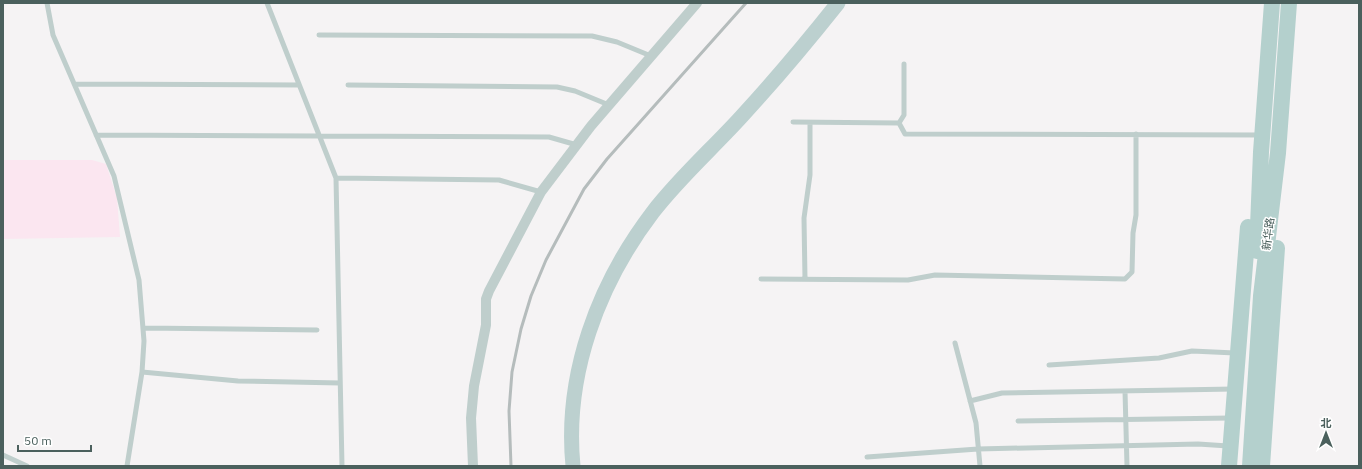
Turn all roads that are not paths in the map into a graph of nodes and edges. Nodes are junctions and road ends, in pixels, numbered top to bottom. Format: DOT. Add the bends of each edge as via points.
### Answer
graph roads {
  1 [pos="47,3"];
  2 [pos="267,3"];
  3 [pos="697,3"];
  4 [pos="838,3"];
  5 [pos="1272,3"];
  6 [pos="1289,3"];
  7 [pos="319,35"];
  8 [pos="651,56"];
  9 [pos="904,64"];
  10 [pos="74,84"];
  11 [pos="299,85"];
  12 [pos="348,85"];
  13 [pos="609,105"];
  14 [pos="793,122"];
  15 [pos="810,123"];
  16 [pos="900,123"];
  17 [pos="1136,134"];
  18 [pos="96,135"];
  19 [pos="1262,135"];
  20 [pos="320,136"];
  21 [pos="577,145"];
  22 [pos="1261,152"];
  23 [pos="1278,153"];
  24 [pos="336,178"];
  25 [pos="541,192"];
  26 [pos="761,279"];
  27 [pos="804,279"];
  28 [pos="1258,296"];
  29 [pos="143,328"];
  30 [pos="317,330"];
  31 [pos="955,343"];
  32 [pos="1237,353"];
  33 [pos="1049,365"];
  34 [pos="142,372"];
  35 [pos="340,383"];
  36 [pos="1235,389"];
  37 [pos="1125,391"];
  38 [pos="970,401"];
  39 [pos="1233,418"];
  40 [pos="1126,419"];
  41 [pos="1018,421"];
  42 [pos="1126,446"];
  43 [pos="1231,446"];
  44 [pos="978,449"];
  45 [pos="3,455"];
  46 [pos="867,457"];
  47 [pos="26,466"];
  48 [pos="127,466"];
  49 [pos="342,466"];
  50 [pos="473,466"];
  51 [pos="573,466"];
  52 [pos="980,466"];
  53 [pos="1127,466"];
  54 [pos="1229,466"];
  55 [pos="1244,466"];
  56 [pos="1250,466"];
  57 [pos="1262,466"];
  1 -- 10 [label="lane" via="53,35"];
  2 -- 11 [label="lane"];
  3 -- 8 [label="street"];
  4 -- 51 [label="street" via="760,96 654,211 618,266 597,308 580,363 573,406"];
  5 -- 19 [label="main road, 新华路"];
  6 -- 23 [label="main road, 新华路"];
  7 -- 8 [label="lane" via="592,36 617,42"];
  8 -- 13 [label="street"];
  9 -- 16 [label="lane" via="904,115"];
  10 -- 11 [label="lane"];
  10 -- 18 [label="lane"];
  11 -- 20 [label="lane"];
  12 -- 13 [label="lane" via="556,87 575,91"];
  13 -- 21 [label="street"];
  14 -- 15 [label="lane"];
  15 -- 16 [label="lane"];
  15 -- 27 [label="lane" via="810,175 804,218"];
  16 -- 17 [label="lane" via="905,134"];
  17 -- 19 [label="lane"];
  17 -- 27 [label="lane" via="1136,215 1132,272 1125,279 935,274 908,280"];
  18 -- 20 [label="lane"];
  18 -- 29 [label="lane" via="114,176 130,239 139,280"];
  19 -- 22 [label="main road, 新华路"];
  20 -- 21 [label="lane" via="549,137"];
  20 -- 24 [label="lane"];
  21 -- 25 [label="street"];
  22 -- 28 [label="main road, 新华路"];
  22 -- 32 [label="main road" via="1247,232"];
  23 -- 28 [label="main road, 新华路"];
  23 -- 57 [label="main road" via="1278,232"];
  24 -- 25 [label="lane" via="499,180"];
  24 -- 35 [label="lane"];
  25 -- 50 [label="street" via="486,299 486,325 474,386 471,418"];
  26 -- 27 [label="lane"];
  28 -- 55 [label="main road, 新华路"];
  28 -- 56 [label="main road, 新华路"];
  29 -- 30 [label="lane"];
  29 -- 34 [label="lane"];
  31 -- 38 [label="lane"];
  32 -- 33 [label="lane" via="1192,351 1159,358"];
  32 -- 36 [label="main road"];
  34 -- 35 [label="lane" via="238,381"];
  34 -- 48 [label="lane"];
  35 -- 49 [label="lane"];
  36 -- 37 [label="lane"];
  36 -- 39 [label="main road"];
  37 -- 38 [label="lane" via="1002,393"];
  37 -- 40 [label="lane"];
  38 -- 44 [label="lane" via="976,422"];
  39 -- 40 [label="lane"];
  39 -- 43 [label="main road"];
  40 -- 41 [label="lane"];
  40 -- 42 [label="lane"];
  42 -- 43 [label="lane"];
  42 -- 44 [label="lane"];
  42 -- 53 [label="lane"];
  43 -- 54 [label="main road"];
  44 -- 46 [label="lane"];
  44 -- 52 [label="lane"];
  45 -- 47 [label="lane"];
}
